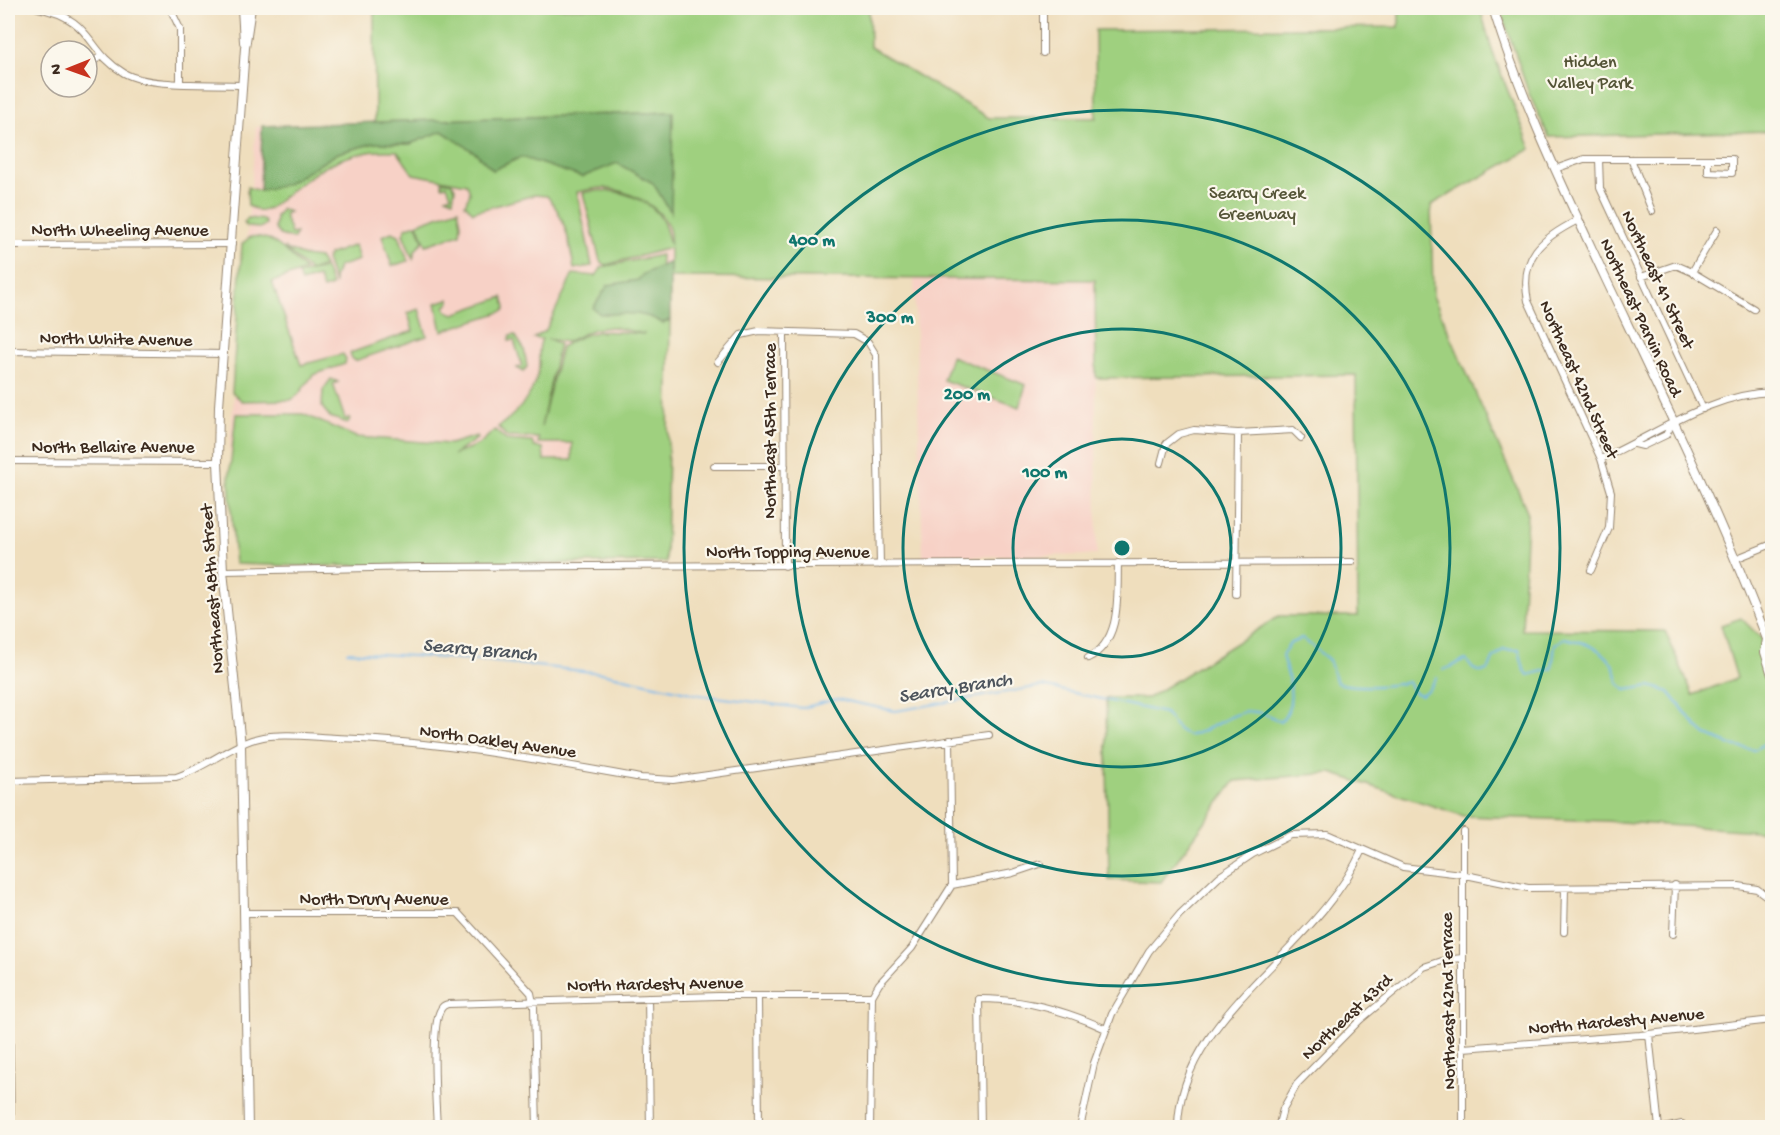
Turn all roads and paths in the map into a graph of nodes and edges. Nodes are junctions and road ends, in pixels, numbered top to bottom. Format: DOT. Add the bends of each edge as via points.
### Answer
graph roads {
  1 [pos="38,8"];
  2 [pos="242,8"];
  3 [pos="251,8"];
  4 [pos="1043,8"];
  5 [pos="1493,8"];
  6 [pos="172,12"];
  7 [pos="245,48"];
  8 [pos="1043,53"];
  9 [pos="102,55"];
  10 [pos="99,57"];
  11 [pos="180,82"];
  12 [pos="243,85"];
  13 [pos="1599,159"];
  14 [pos="1632,159"];
  15 [pos="1708,159"];
  16 [pos="1555,170"];
  17 [pos="1652,211"];
  18 [pos="1578,220"];
  19 [pos="1717,230"];
  20 [pos="232,244"];
  21 [pos="8,245"];
  22 [pos="1692,272"];
  23 [pos="1641,277"];
  24 [pos="1754,309"];
  25 [pos="784,332"];
  26 [pos="8,351"];
  27 [pos="224,354"];
  28 [pos="718,362"];
  29 [pos="1773,392"];
  30 [pos="1703,409"];
  31 [pos="1674,422"];
  32 [pos="1238,433"];
  33 [pos="1301,438"];
  34 [pos="1601,459"];
  35 [pos="8,460"];
  36 [pos="218,462"];
  37 [pos="1161,463"];
  38 [pos="714,466"];
  39 [pos="784,466"];
  40 [pos="1773,544"];
  41 [pos="1736,559"];
  42 [pos="1352,562"];
  43 [pos="1118,563"];
  44 [pos="1237,563"];
  45 [pos="880,565"];
  46 [pos="785,566"];
  47 [pos="1591,570"];
  48 [pos="223,571"];
  49 [pos="1236,594"];
  50 [pos="1770,643"];
  51 [pos="1088,658"];
  52 [pos="1773,675"];
  53 [pos="989,735"];
  54 [pos="950,740"];
  55 [pos="241,746"];
  56 [pos="8,780"];
  57 [pos="1462,831"];
  58 [pos="1362,849"];
  59 [pos="1040,864"];
  60 [pos="1461,874"];
  61 [pos="952,885"];
  62 [pos="1675,885"];
  63 [pos="1565,888"];
  64 [pos="1773,900"];
  65 [pos="245,914"];
  66 [pos="8,920"];
  67 [pos="1564,932"];
  68 [pos="1673,934"];
  69 [pos="1462,958"];
  70 [pos="758,996"];
  71 [pos="872,996"];
  72 [pos="648,998"];
  73 [pos="533,1001"];
  74 [pos="1773,1020"];
  75 [pos="1106,1029"];
  76 [pos="1649,1034"];
  77 [pos="1463,1048"];
  78 [pos="1682,1124"];
  79 [pos="10,1128"];
  80 [pos="248,1128"];
  81 [pos="437,1128"];
  82 [pos="537,1128"];
  83 [pos="650,1128"];
  84 [pos="759,1128"];
  85 [pos="870,1128"];
  86 [pos="981,1128"];
  87 [pos="1080,1128"];
  88 [pos="1178,1128"];
  89 [pos="1278,1128"];
  90 [pos="1463,1128"];
  91 [pos="1659,1128"];
  92 [pos="1664,1128"];
  1 -- 9 [label="street" via="70,18 90,35"];
  2 -- 7 [label="street, Northeast 48th Street"];
  3 -- 7 [label="street, Northeast 48th Street"];
  4 -- 8 [label="street"];
  5 -- 16 [label="street, Northeast Parvin Road" via="1510,62"];
  6 -- 11 [label="street" via="180,29"];
  7 -- 12 [label="street, Northeast 48th Street"];
  9 -- 10 [label="street"];
  9 -- 11 [label="street" via="134,78"];
  11 -- 12 [label="street"];
  12 -- 20 [label="street, Northeast 48th Street"];
  13 -- 14 [label="street"];
  13 -- 16 [label="street" via="1584,159"];
  13 -- 23 [label="street, Northeast 41 Street" via="1600,188"];
  14 -- 15 [label="street"];
  14 -- 17 [label="street"];
  16 -- 18 [label="street, Northeast Parvin Road"];
  18 -- 31 [label="street, Northeast Parvin Road"];
  18 -- 34 [label="street, Northeast 42nd Street" via="1542,241 1528,267 1526,291"];
  19 -- 22 [label="street"];
  20 -- 21 [label="street, North Wheeling Avenue"];
  20 -- 27 [label="street, Northeast 48th Street"];
  22 -- 23 [label="street" via="1676,265"];
  22 -- 24 [label="street"];
  23 -- 30 [label="street, Northeast 41 Street"];
  25 -- 28 [label="street" via="741,335"];
  25 -- 39 [label="street, Northeast 45th Terrace"];
  25 -- 45 [label="street" via="854,334 874,351"];
  26 -- 27 [label="street, North White Avenue"];
  27 -- 36 [label="street, Northeast 48th Street"];
  29 -- 30 [label="street" via="1726,399"];
  30 -- 31 [label="street"];
  31 -- 34 [label="street"];
  31 -- 41 [label="street, Northeast Parvin Road"];
  32 -- 33 [label="street" via="1293,430"];
  32 -- 37 [label="street" via="1194,430 1179,434 1166,444"];
  32 -- 44 [label="street"];
  34 -- 47 [label="street, Northeast 42nd Street" via="1611,492 1612,515 1605,542"];
  35 -- 36 [label="street, North Bellaire Avenue"];
  36 -- 48 [label="street, Northeast 48th Street"];
  38 -- 39 [label="street"];
  39 -- 46 [label="street, Northeast 45th Terrace"];
  40 -- 41 [label="street"];
  41 -- 50 [label="street, Northeast Parvin Road"];
  42 -- 44 [label="street, North Topping Avenue"];
  43 -- 44 [label="street, North Topping Avenue"];
  43 -- 45 [label="street, North Topping Avenue"];
  43 -- 51 [label="street" via="1113,627 1104,645"];
  44 -- 49 [label="street"];
  45 -- 46 [label="street, North Topping Avenue"];
  46 -- 48 [label="street, North Topping Avenue"];
  48 -- 55 [label="street, Northeast 48th Street"];
  50 -- 52 [label="street, Northeast Parvin Road" via="1765,652"];
  53 -- 54 [label="street, North Oakley Avenue"];
  54 -- 55 [label="street, North Oakley Avenue" via="673,780 439,746 355,739 272,736"];
  54 -- 61 [label="street"];
  55 -- 56 [label="street, North Oakley Avenue" via="196,770 165,778"];
  55 -- 65 [label="street, Northeast 48th Street"];
  57 -- 60 [label="street"];
  58 -- 60 [label="street" via="1403,867"];
  58 -- 75 [label="street" via="1327,834 1300,833 1231,868 1202,892 1159,939 1121,997"];
  58 -- 88 [label="street" via="1342,887 1234,1006 1198,1052 1182,1092"];
  59 -- 61 [label="street"];
  60 -- 63 [label="street" via="1527,888"];
  60 -- 69 [label="street, Northeast 42nd Terrace"];
  61 -- 71 [label="street" via="912,948"];
  62 -- 63 [label="street"];
  62 -- 64 [label="street" via="1748,887"];
  62 -- 68 [label="street"];
  63 -- 67 [label="street"];
  65 -- 73 [label="street, North Drury Avenue" via="458,913 531,993"];
  65 -- 80 [label="street, Northeast 48th Street"];
  66 -- 79 [label="street"];
  69 -- 77 [label="street, Northeast 42nd Terrace"];
  69 -- 89 [label="street, Northeast 43rd" via="1424,967 1360,1020 1297,1084"];
  70 -- 71 [label="street, North Hardesty Avenue"];
  70 -- 72 [label="street, North Hardesty Avenue"];
  70 -- 84 [label="street"];
  71 -- 85 [label="street"];
  72 -- 73 [label="street, North Hardesty Avenue"];
  72 -- 83 [label="street"];
  73 -- 81 [label="street, North Hardesty Avenue" via="448,1004 441,1008 435,1072"];
  73 -- 82 [label="street"];
  74 -- 76 [label="street, North Hardesty Avenue"];
  75 -- 86 [label="street" via="1047,1006 980,999"];
  75 -- 87 [label="street"];
  76 -- 77 [label="street, North Hardesty Avenue"];
  76 -- 91 [label="street"];
  77 -- 90 [label="street, Northeast 42nd Terrace"];
  78 -- 92 [label="street"];
}
